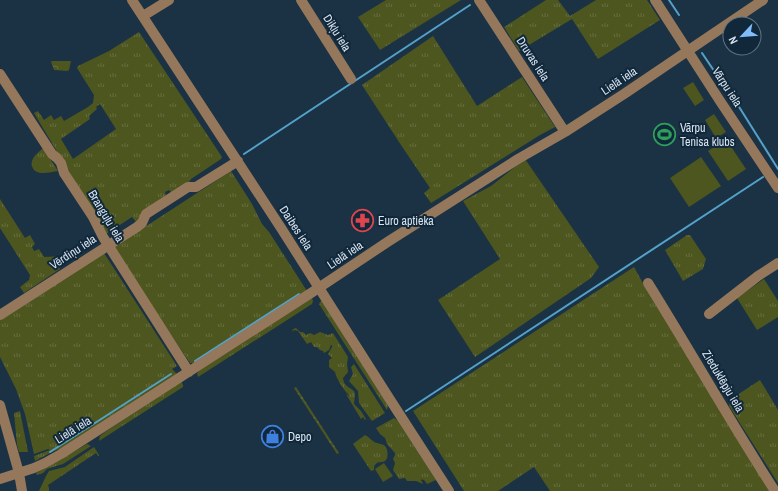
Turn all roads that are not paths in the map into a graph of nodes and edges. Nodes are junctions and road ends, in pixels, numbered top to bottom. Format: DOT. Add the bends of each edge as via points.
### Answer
graph roads {
  1 [pos="132,0"];
  2 [pos="169,0"];
  3 [pos="301,0"];
  4 [pos="479,0"];
  5 [pos="655,0"];
  6 [pos="764,0"];
  7 [pos="143,16"];
  8 [pos="688,50"];
  9 [pos="0,74"];
  10 [pos="351,79"];
  11 [pos="565,132"];
  12 [pos="238,161"];
  13 [pos="777,185"];
  14 [pos="108,245"];
  15 [pos="778,263"];
  16 [pos="648,283"];
  17 [pos="319,288"];
  18 [pos="709,314"];
  19 [pos="0,315"];
  20 [pos="189,372"];
  21 [pos="0,405"];
  22 [pos="19,473"];
  23 [pos="0,479"];
  24 [pos="22,491"];
  25 [pos="449,491"];
  26 [pos="775,491"];
  1 -- 7 [label="street, Daibes iela"];
  2 -- 7 [label="street"];
  3 -- 10 [label="street, Dikļu iela"];
  4 -- 11 [label="street, Druvas iela"];
  5 -- 8 [label="street, Vārpu iela"];
  6 -- 8 [label="street, Lielā iela"];
  7 -- 12 [label="street, Daibes iela"];
  8 -- 11 [label="street, Lielā iela"];
  8 -- 13 [label="street, Vārpu iela"];
  9 -- 14 [label="street, Branguļu iela" via="52,154 58,158 64,173"];
  11 -- 17 [label="street, Lielā iela" via="429,215"];
  12 -- 14 [label="street, Vērdiņu iela" via="196,187 188,187 146,214 142,223"];
  12 -- 17 [label="street, Daibes iela"];
  14 -- 19 [label="street, Vērdiņu iela"];
  14 -- 20 [label="street, Branguļu iela"];
  15 -- 18 [label="street"];
  16 -- 26 [label="street, Zieduklēpju iela"];
  17 -- 20 [label="street, Lielā iela"];
  17 -- 25 [label="street, Daibes iela"];
  20 -- 22 [label="street, Lielā iela" via="61,454"];
  21 -- 22 [label="street"];
  22 -- 23 [label="street, Lielā iela"];
  22 -- 24 [label="street"];
}
